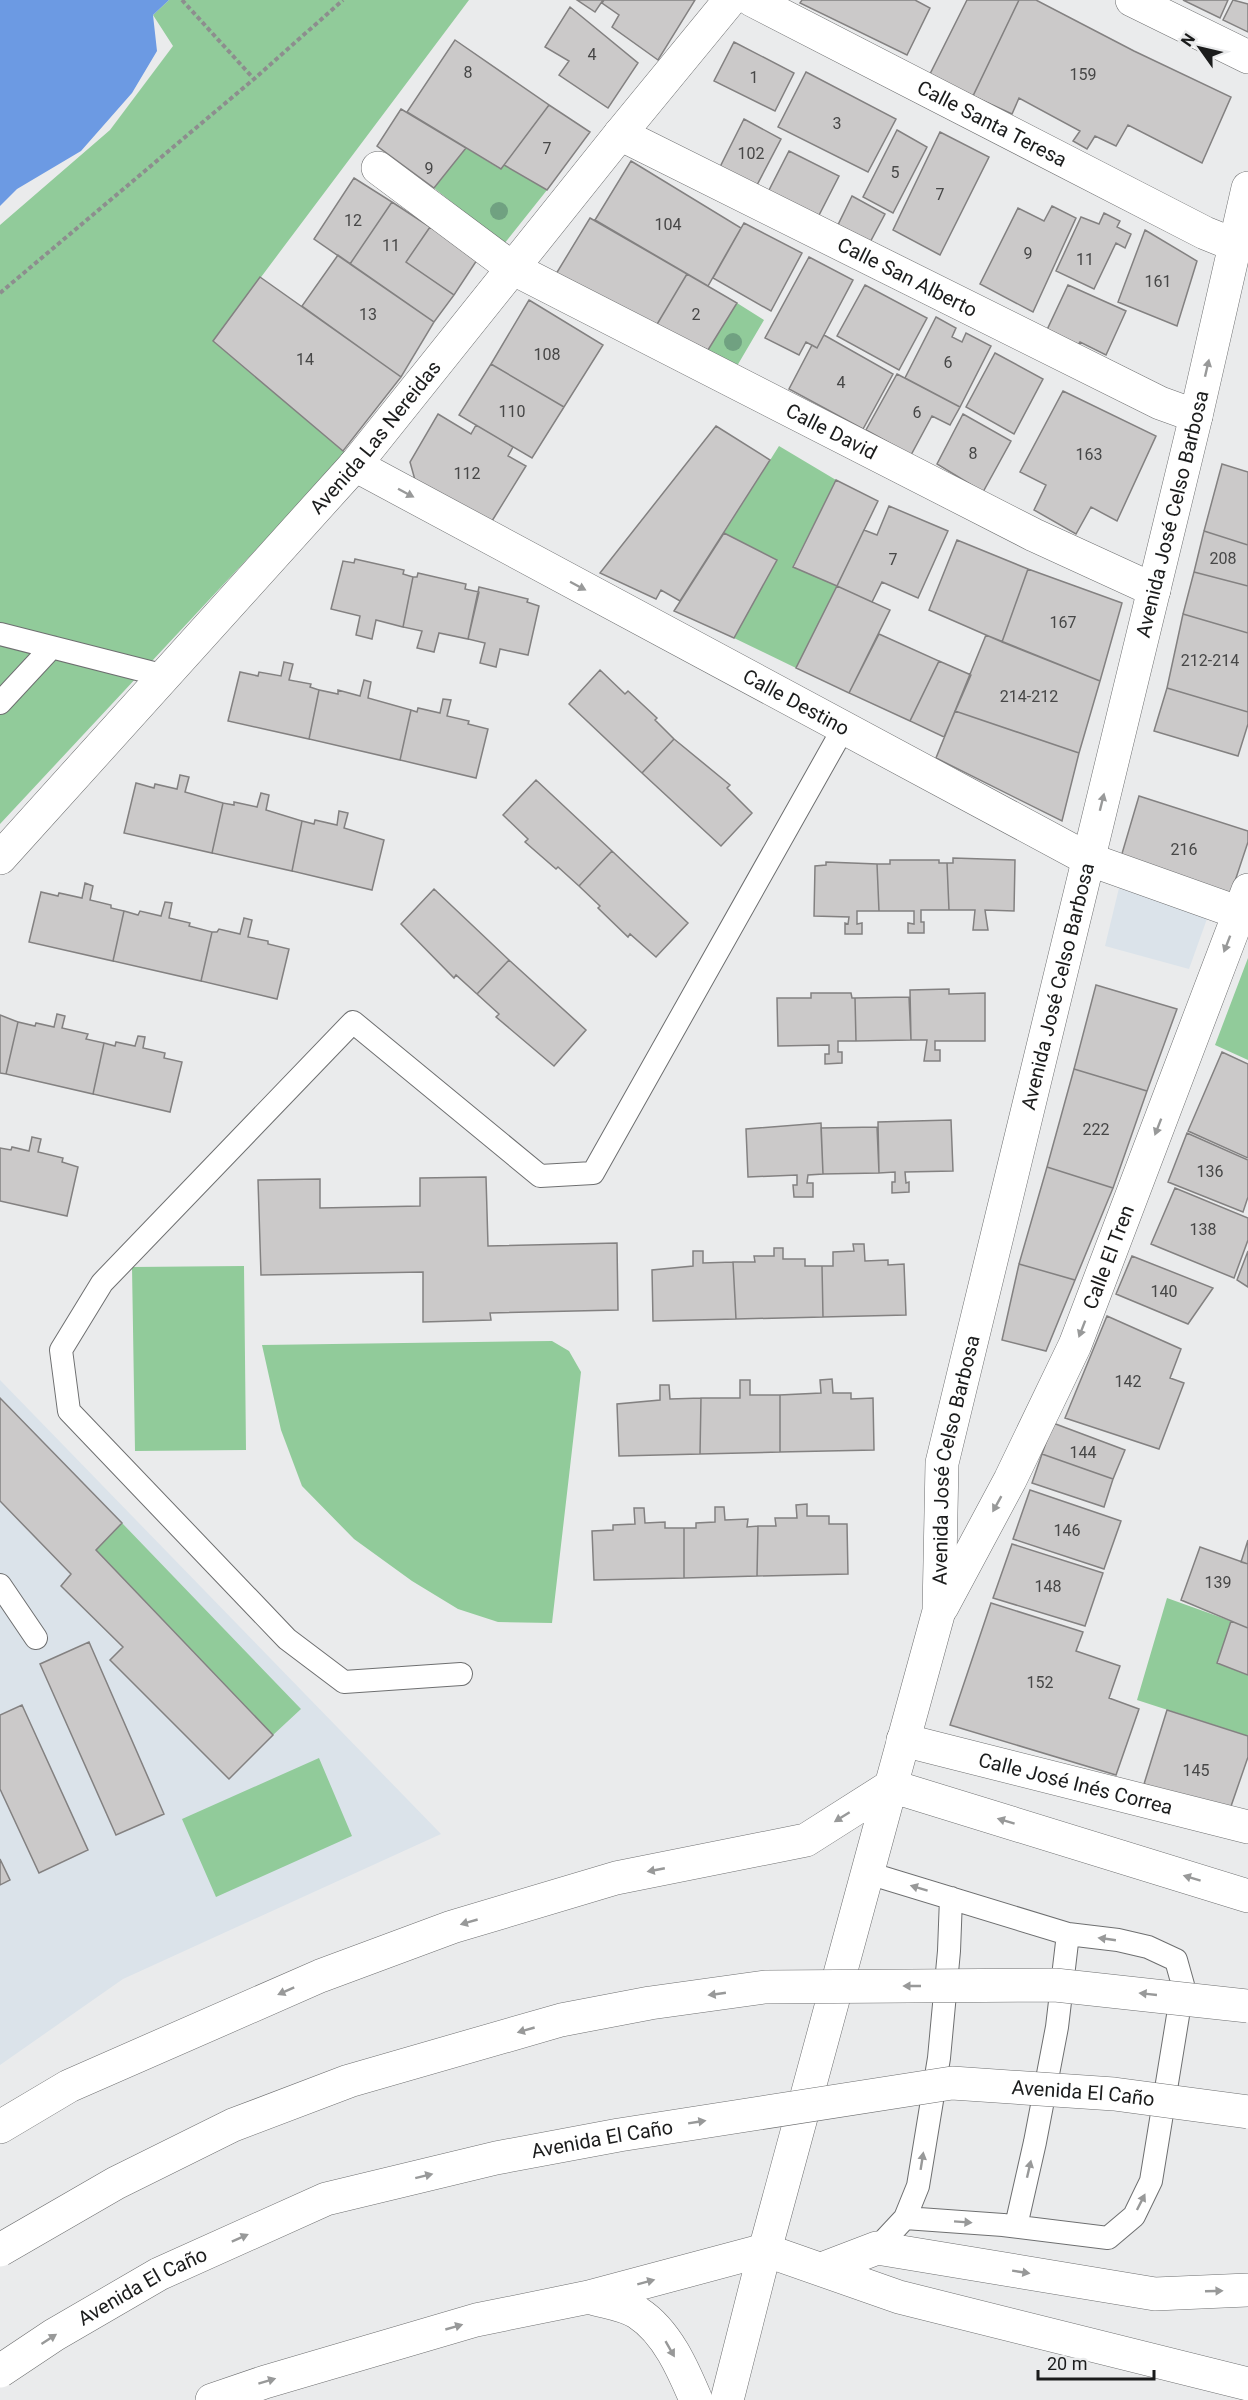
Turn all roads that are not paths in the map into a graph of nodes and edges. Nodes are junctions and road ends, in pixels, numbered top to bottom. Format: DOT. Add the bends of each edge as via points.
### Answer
graph roads {
  1 [pos="730,0"];
  2 [pos="752,0"];
  3 [pos="1132,0"];
  4 [pos="1248,57"];
  5 [pos="620,134"];
  6 [pos="378,168"];
  7 [pos="1248,188"];
  8 [pos="1235,245"];
  9 [pos="512,268"];
  10 [pos="1196,416"];
  11 [pos="355,465"];
  12 [pos="1154,590"];
  13 [pos="0,634"];
  14 [pos="52,647"];
  15 [pos="165,676"];
  16 [pos="0,703"];
  17 [pos="843,729"];
  18 [pos="0,858"];
  19 [pos="1088,859"];
  20 [pos="1245,906"];
  21 [pos="0,1585"];
  22 [pos="939,1611"];
  23 [pos="36,1638"];
  24 [pos="461,1674"];
  25 [pos="903,1740"];
  26 [pos="891,1786"];
  27 [pos="1248,1827"];
  28 [pos="868,1873"];
  29 [pos="1248,1896"];
  30 [pos="951,1898"];
  31 [pos="1068,1934"];
  32 [pos="1248,2006"];
  33 [pos="1248,2112"];
  34 [pos="0,2127"];
  35 [pos="905,2218"];
  36 [pos="1016,2226"];
  37 [pos="877,2248"];
  38 [pos="0,2250"];
  39 [pos="765,2250"];
  40 [pos="822,2270"];
  41 [pos="1248,2290"];
  42 [pos="590,2297"];
  43 [pos="0,2371"];
  44 [pos="1248,2384"];
  45 [pos="212,2400"];
  46 [pos="696,2400"];
  47 [pos="727,2400"];
  1 -- 5 [label="main road, Avenida Las Nereidas"];
  2 -- 8 [label="main road, Calle Santa Teresa" via="1194,228"];
  3 -- 4 [label="main road"];
  5 -- 9 [label="main road, Avenida Las Nereidas"];
  5 -- 10 [label="main road, Calle San Alberto" via="1160,403"];
  6 -- 9 [label="main road, Calle David"];
  7 -- 8 [label="main road, Avenida José Celso Barbosa"];
  10 -- 8 [label="main road, Avenida José Celso Barbosa, one-way"];
  9 -- 11 [label="main road, Avenida Las Nereidas"];
  9 -- 12 [label="main road, Calle David" via="1034,535"];
  10 -- 12 [label="main road, Avenida José Celso Barbosa"];
  11 -- 15 [label="main road, Avenida Las Nereidas"];
  11 -- 17 [label="main road, Calle Destino, one-way"];
  19 -- 12 [label="main road, Avenida José Celso Barbosa, one-way"];
  13 -- 14 [label="lane"];
  14 -- 15 [label="lane"];
  14 -- 16 [label="lane"];
  15 -- 18 [label="main road, Avenida Las Nereidas"];
  17 -- 19 [label="main road, Calle Destino"];
  17 -- 24 [label="lane" via="593,1173 540,1176 353,1022 102,1283 62,1350 69,1411 287,1639 344,1682"];
  19 -- 20 [label="main road, Calle Destino"];
  19 -- 22 [label="main road, Avenida José Celso Barbosa" via="942,1463"];
  20 -- 22 [label="main road, Calle El Tren, one-way" via="1076,1345 1010,1480"];
  21 -- 23 [label="lane"];
  22 -- 25 [label="main road, Avenida José Celso Barbosa"];
  25 -- 26 [label="main road, Avenida José Celso Barbosa"];
  25 -- 27 [label="main road, Calle José Inés Correa"];
  26 -- 28 [label="main road, Avenida José Celso Barbosa"];
  29 -- 26 [label="main road, one-way"];
  26 -- 34 [label="main road, one-way" via="806,1840 616,1878 452,1927 320,1976 69,2086"];
  30 -- 28 [label="lane, one-way"];
  28 -- 39 [label="main road, Avenida José Celso Barbosa"];
  30 -- 31 [label="lane"];
  35 -- 30 [label="lane, one-way" via="918,2187 939,2058"];
  36 -- 31 [label="lane, one-way" via="1057,2027"];
  36 -- 31 [label="lane, one-way" via="1108,2238 1134,2216 1151,2181 1184,1985 1176,1960 1148,1947"];
  32 -- 38 [label="main road, one-way, bridge" via="1055,1985 765,1987 561,2020 349,2081 233,2125 116,2183"];
  43 -- 33 [label="main road, Avenida El Caño, one-way, bridge" via="159,2274 326,2199 496,2158 952,2083 1114,2094"];
  35 -- 36 [label="lane, one-way"];
  35 -- 37 [label="lane"];
  37 -- 40 [label="main road"];
  37 -- 41 [label="main road, one-way" via="1155,2294"];
  39 -- 40 [label="main road"];
  42 -- 39 [label="main road, one-way"];
  39 -- 47 [label="main road, Avenida José Celso Barbosa"];
  40 -- 44 [label="main road" via="899,2297"];
  45 -- 42 [label="main road, one-way" via="476,2320"];
  42 -- 46 [label="main road, one-way" via="637,2312 661,2333"];
}
